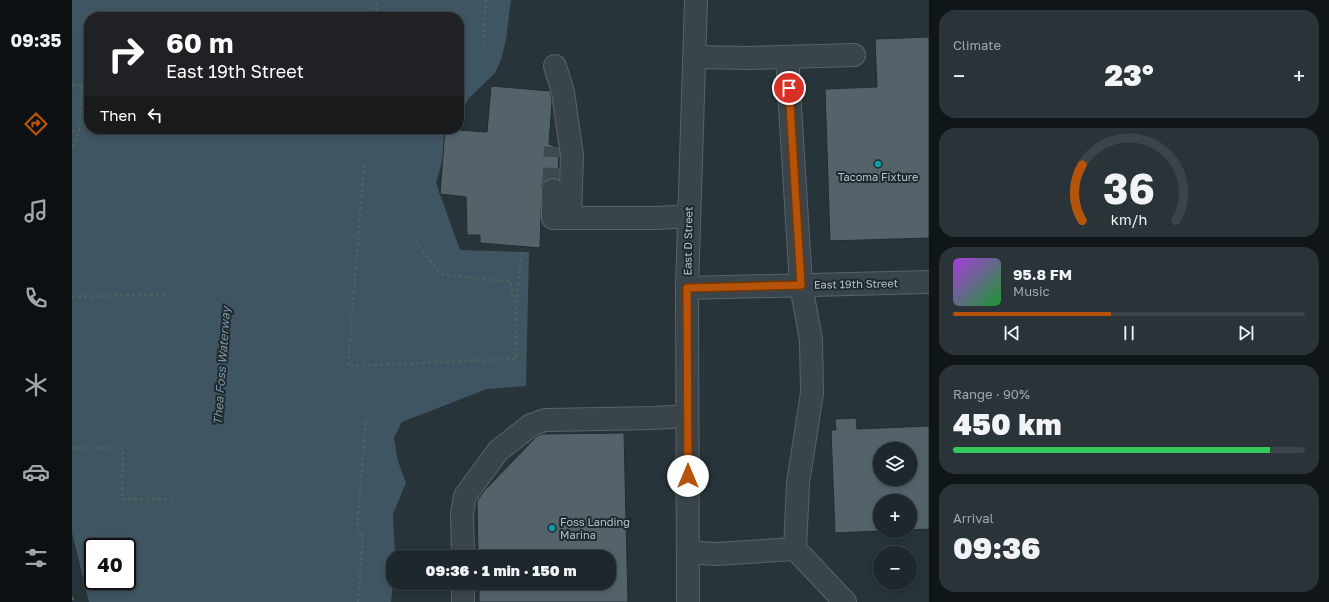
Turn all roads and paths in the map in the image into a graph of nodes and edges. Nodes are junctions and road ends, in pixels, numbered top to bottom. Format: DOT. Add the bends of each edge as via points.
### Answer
graph roads {
  1 [pos="377,0"];
  2 [pos="486,0"];
  3 [pos="696,0"];
  4 [pos="376,12"];
  5 [pos="484,44"];
  6 [pos="854,55"];
  7 [pos="694,57"];
  8 [pos="787,57"];
  9 [pos="555,66"];
  10 [pos="72,85"];
  11 [pos="82,85"];
  12 [pos="566,115"];
  13 [pos="72,131"];
  14 [pos="80,131"];
  15 [pos="72,147"];
  16 [pos="556,147"];
  17 [pos="364,165"];
  18 [pos="553,190"];
  19 [pos="689,216"];
  20 [pos="561,218"];
  21 [pos="414,239"];
  22 [pos="522,249"];
  23 [pos="929,282"];
  24 [pos="801,285"];
  25 [pos="687,288"];
  26 [pos="169,294"];
  27 [pos="72,297"];
  28 [pos="516,298"];
  29 [pos="688,416"];
  30 [pos="366,418"];
  31 [pos="72,448"];
  32 [pos="172,499"];
  33 [pos="795,549"];
  34 [pos="463,550"];
  35 [pos="688,552"];
  36 [pos="463,590"];
  37 [pos="72,597"];
  38 [pos="74,602"];
  39 [pos="358,602"];
  40 [pos="463,602"];
  41 [pos="688,602"];
  42 [pos="845,602"];
  1 -- 4 [label="path"];
  2 -- 5 [label="path"];
  3 -- 7 [label="street, East D Street"];
  6 -- 8 [label="street"];
  7 -- 8 [label="street"];
  7 -- 19 [label="street, East D Street"];
  8 -- 24 [label="street"];
  9 -- 12 [label="street" via="563,92"];
  10 -- 11 [label="path"];
  11 -- 14 [label="path"];
  12 -- 16 [label="street" via="557,137"];
  12 -- 20 [label="street" via="572,156"];
  13 -- 14 [label="path"];
  14 -- 15 [label="path"];
  17 -- 28 [label="path" via="348,366 516,359"];
  18 -- 20 [label="street"];
  19 -- 20 [label="street"];
  19 -- 25 [label="street, East D Street"];
  21 -- 28 [label="path" via="440,274 511,282 512,293"];
  22 -- 28 [label="path"];
  23 -- 24 [label="street, East 19th Street"];
  24 -- 25 [label="street, East 19th Street"];
  24 -- 33 [label="street" via="810,340 812,393 798,483"];
  25 -- 29 [label="street, East D Street"];
  26 -- 27 [label="path"];
  29 -- 34 [label="street" via="545,420 531,425 498,451 464,496"];
  29 -- 35 [label="street, East D Street"];
  30 -- 39 [label="path" via="357,528 363,537"];
  31 -- 32 [label="path" via="123,448 122,498"];
  33 -- 35 [label="street" via="715,554"];
  33 -- 42 [label="street"];
  35 -- 41 [label="street, East D Street"];
  36 -- 40 [label="street"];
  37 -- 38 [label="path"];
}
